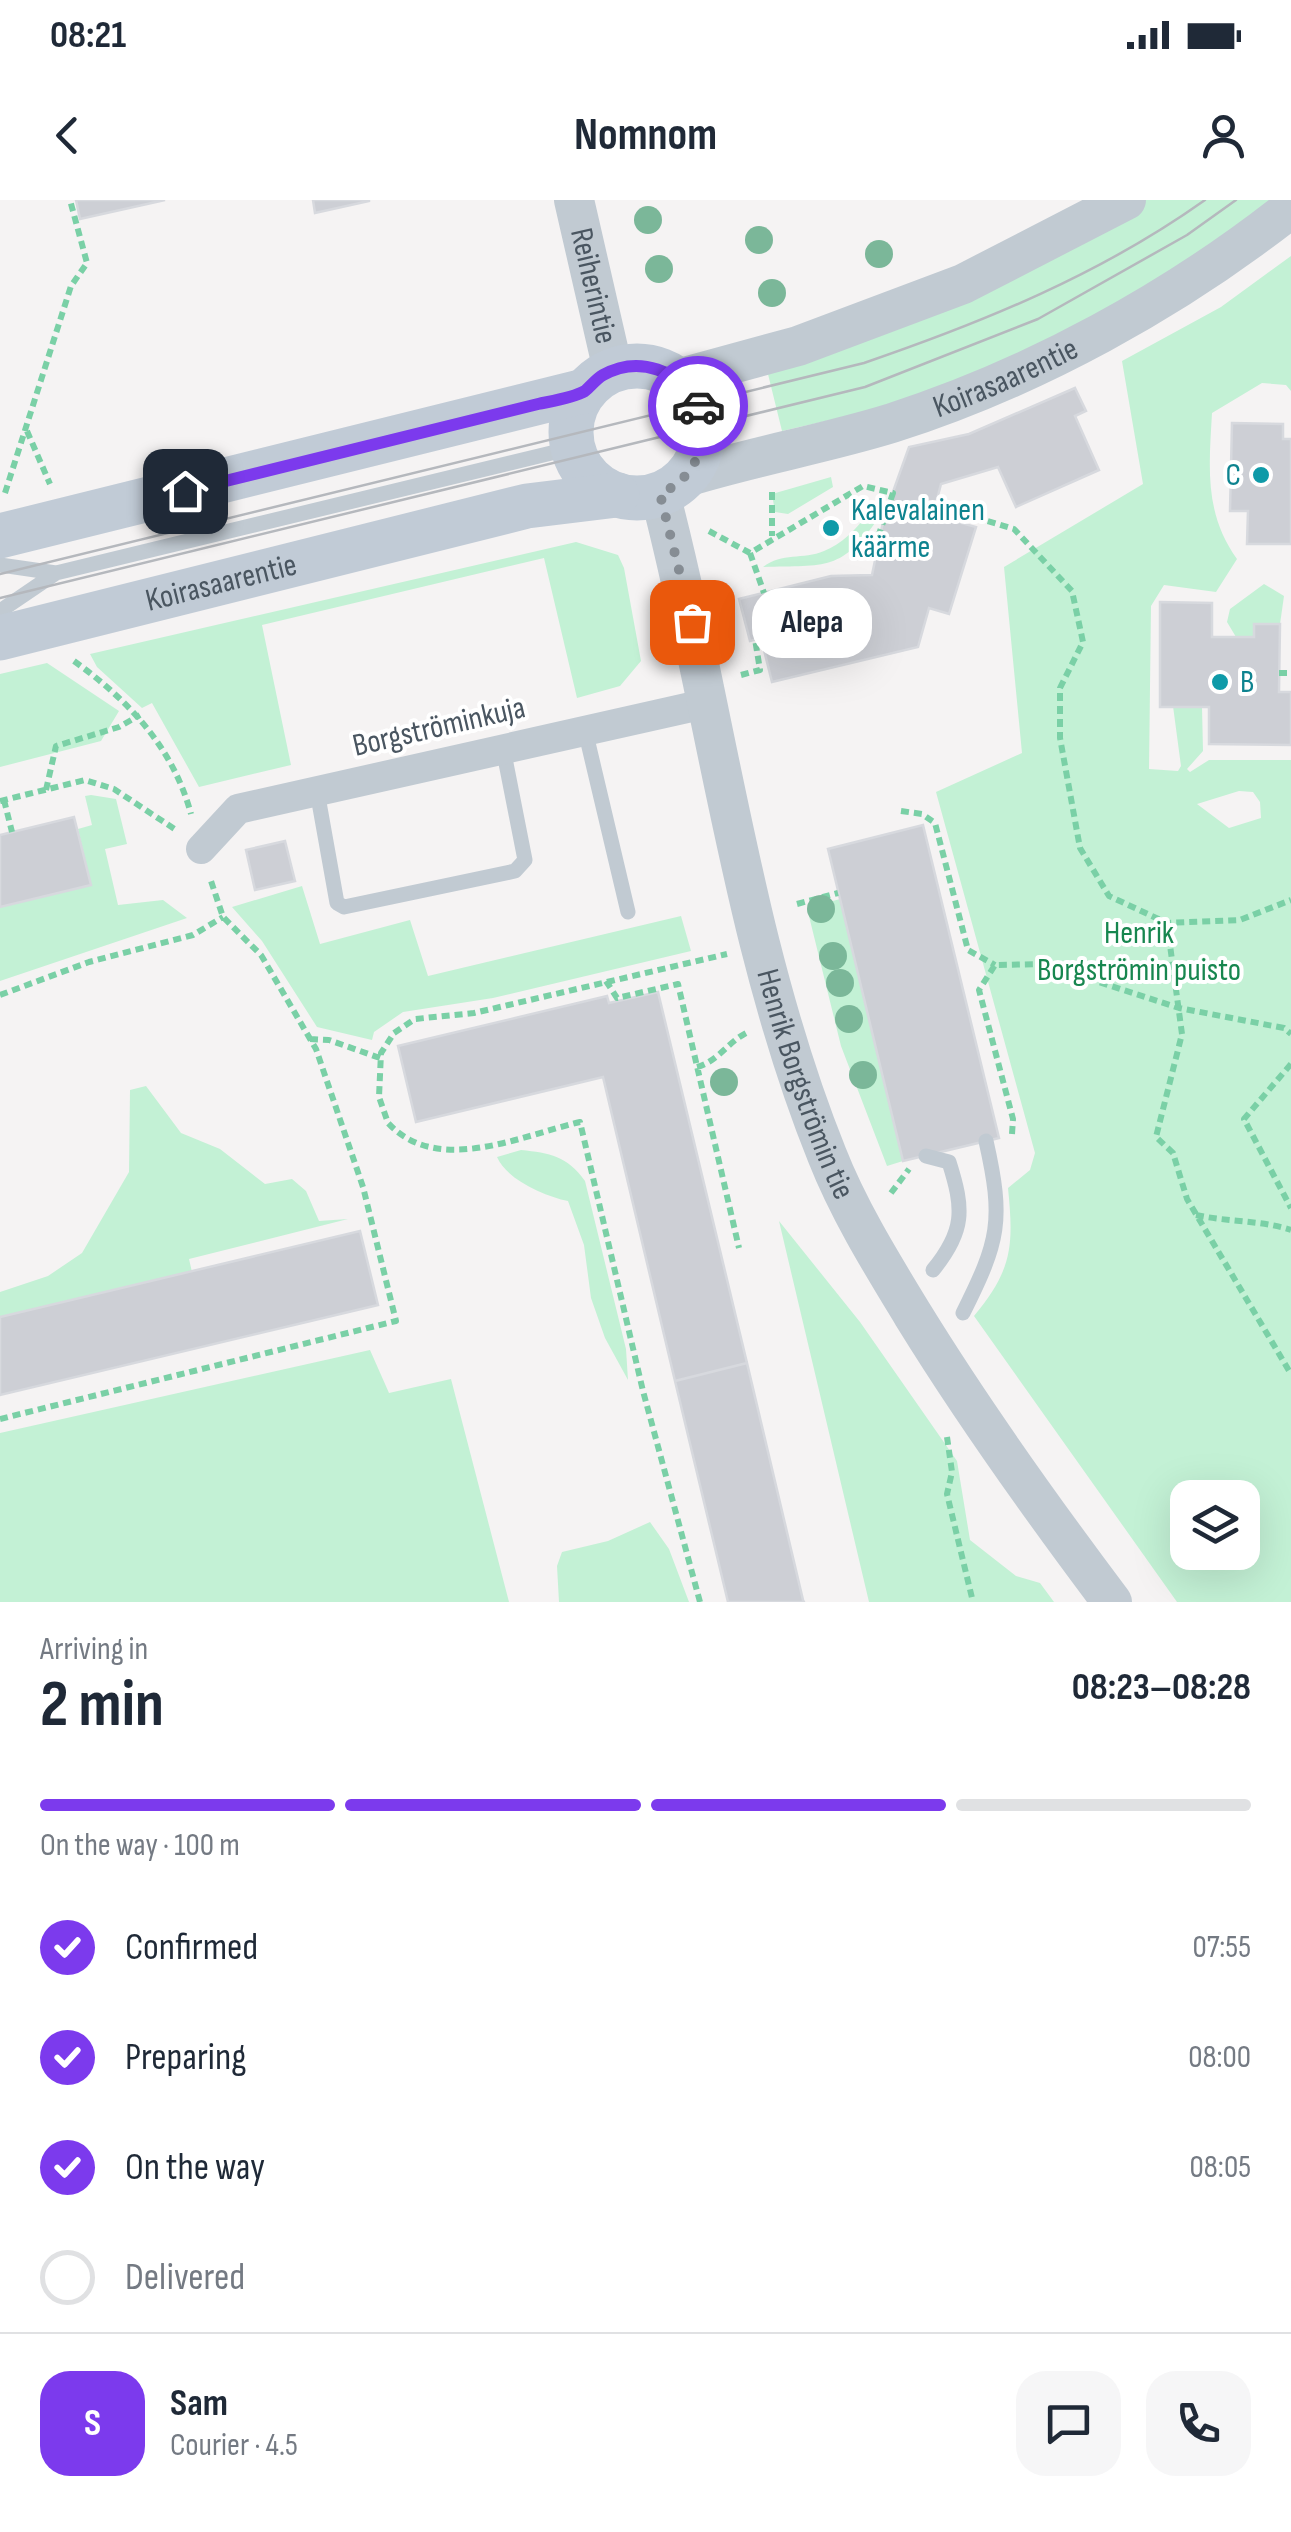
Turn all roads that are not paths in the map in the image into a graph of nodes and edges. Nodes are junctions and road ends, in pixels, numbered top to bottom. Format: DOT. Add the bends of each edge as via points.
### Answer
graph roads {
  1 [pos="1126,200"];
  2 [pos="582,202"];
  3 [pos="1291,208"];
  4 [pos="697,372"];
  5 [pos="599,381"];
  6 [pos="572,448"];
  7 [pos="654,489"];
  8 [pos="0,536"];
  9 [pos="0,566"];
  10 [pos="56,573"];
  11 [pos="0,612"];
  12 [pos="0,638"];
  13 [pos="710,703"];
  14 [pos="585,730"];
  15 [pos="503,748"];
  16 [pos="318,791"];
  17 [pos="201,849"];
  18 [pos="628,912"];
  19 [pos="986,1141"];
  20 [pos="926,1156"];
  21 [pos="934,1270"];
  22 [pos="962,1313"];
  23 [pos="1112,1602"];
  1 -- 4 [label="street" via="963,284 798,346"];
  2 -- 5 [label="street, Reiherintie"];
  3 -- 7 [label="street, Koirasaarentie" via="1169,291 1017,372 891,423"];
  4 -- 5 [label="main road" via="646,366"];
  4 -- 7 [label="main road" via="692,395 703,429 700,454"];
  5 -- 6 [label="main road" via="571,424"];
  5 -- 8 [label="main road"];
  6 -- 7 [label="main road" via="586,476"];
  6 -- 10 [label="lane"];
  7 -- 12 [label="main road, Koirasaarentie" via="527,506"];
  7 -- 13 [label="street, Henrik Borgströmin tie"];
  9 -- 10 [label="lane"];
  10 -- 11 [label="lane"];
  13 -- 14 [label="street, Borgströminkuja"];
  13 -- 23 [label="street, Henrik Borgströmin tie" via="762,944 798,1080 828,1160 876,1255 990,1434"];
  14 -- 15 [label="street, Borgströminkuja"];
  14 -- 18 [label="lane"];
  15 -- 16 [label="street, Borgströminkuja"];
  15 -- 16 [label="lane" via="525,860 515,872 344,907 337,903"];
  16 -- 17 [label="street, Borgströminkuja" via="238,809"];
  19 -- 22 [label="lane" via="996,1185 992,1256"];
  20 -- 21 [label="lane" via="949,1162 958,1188 956,1242"];
}
